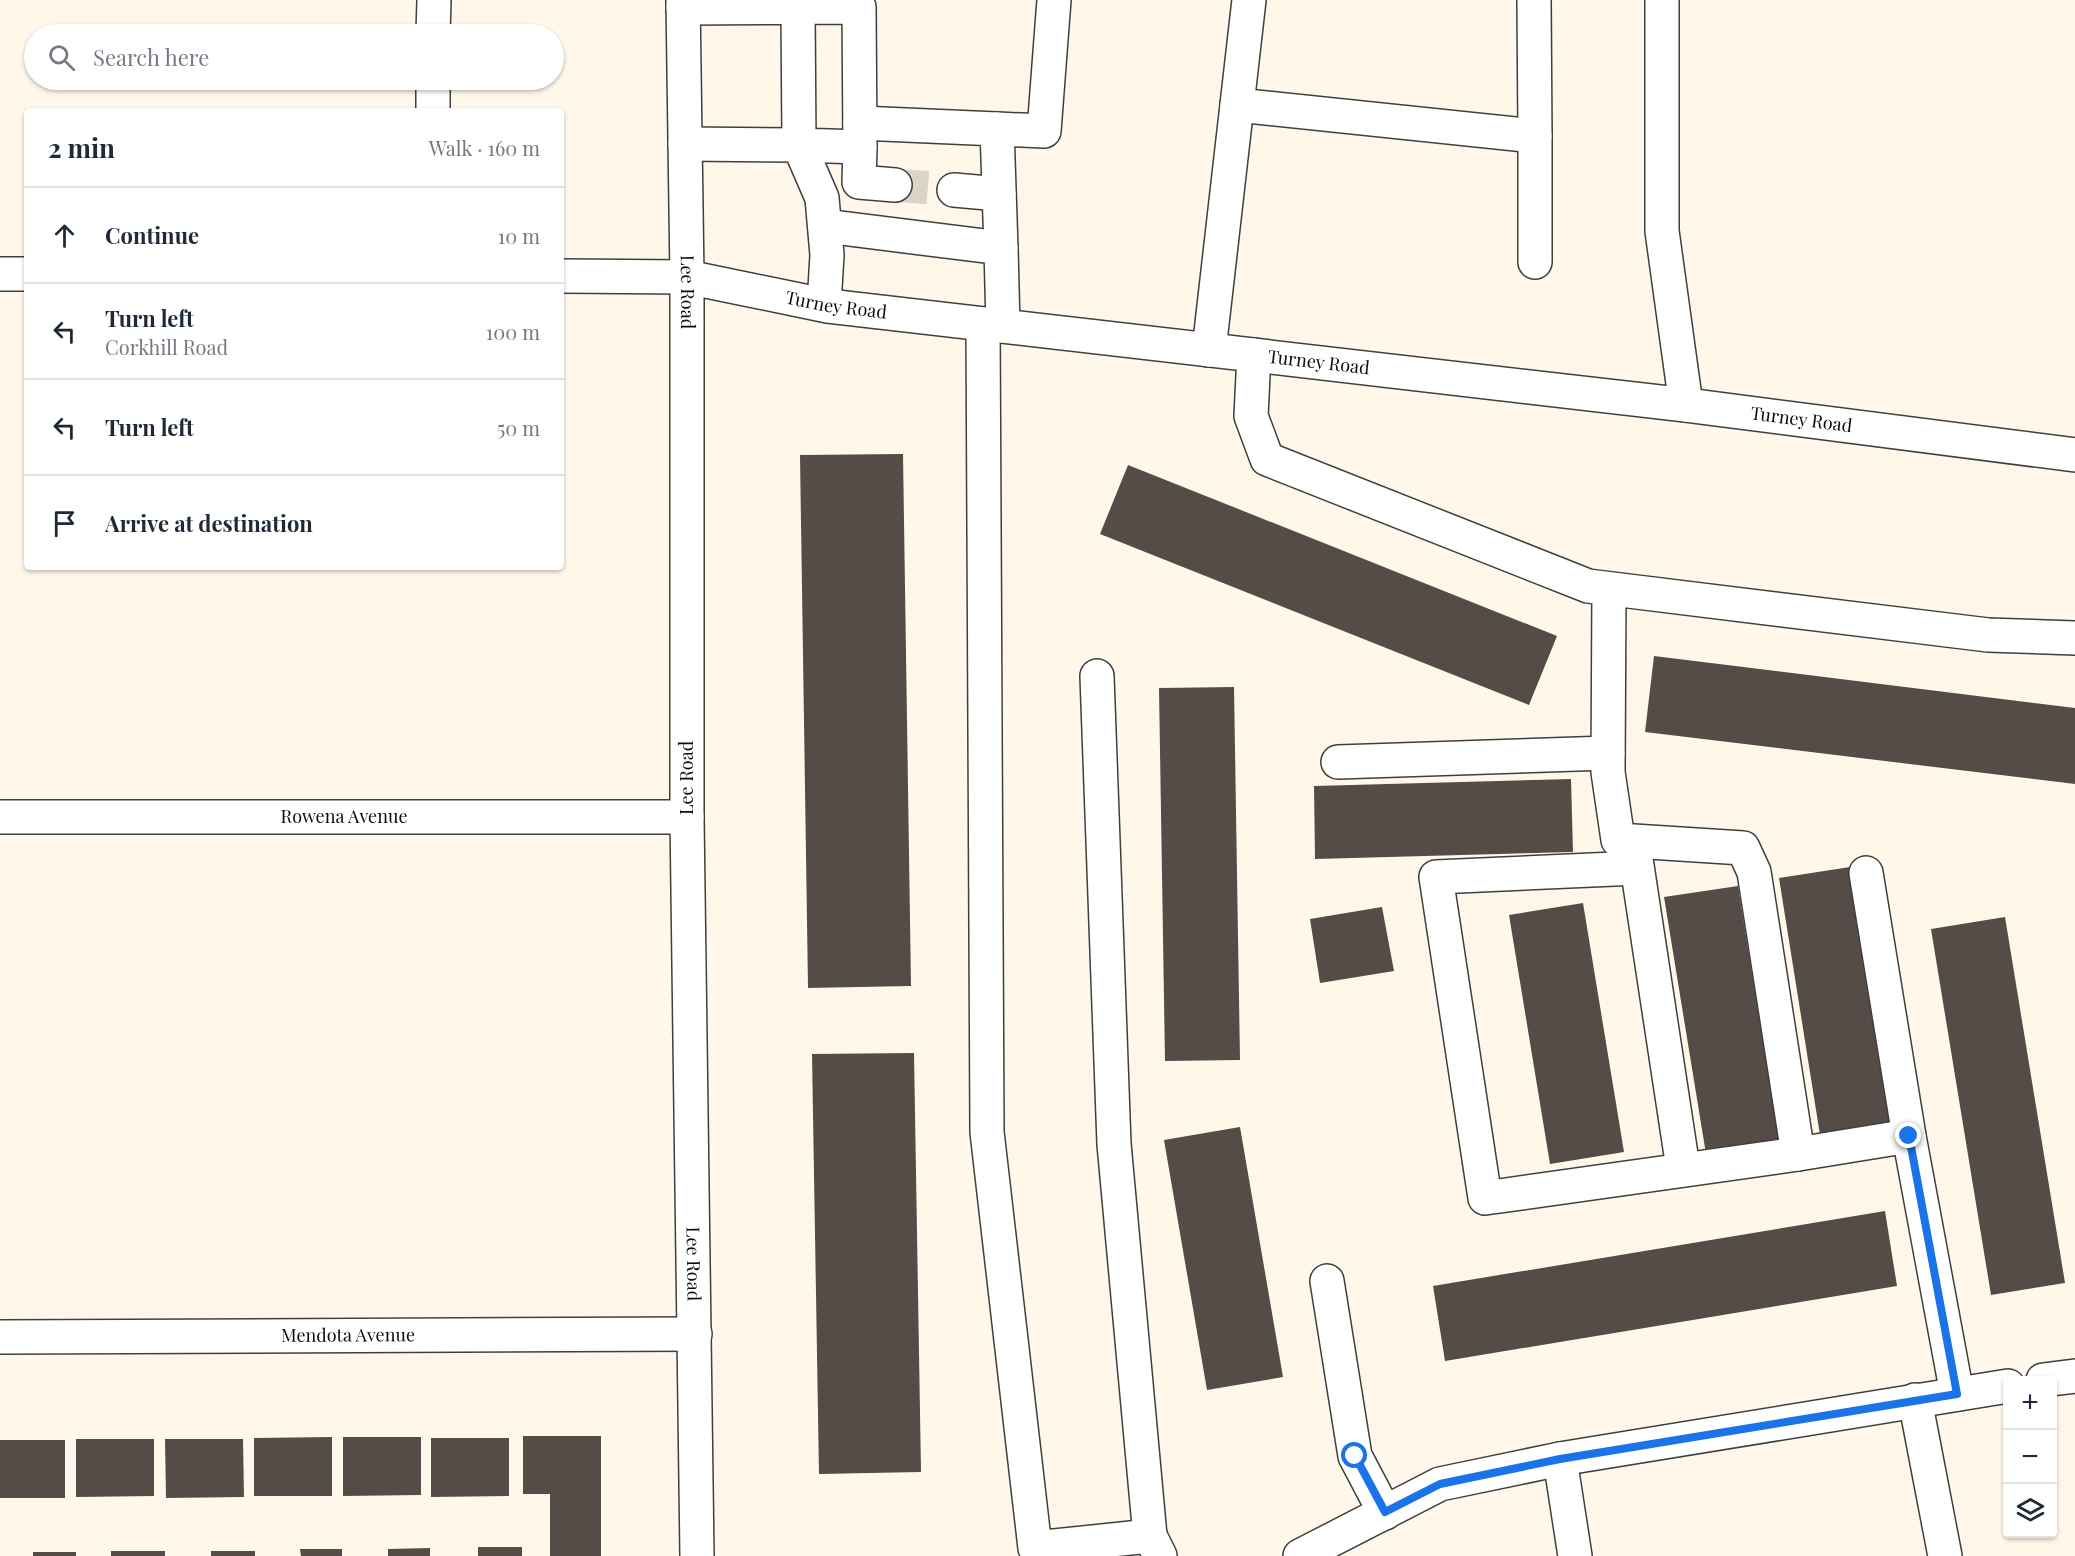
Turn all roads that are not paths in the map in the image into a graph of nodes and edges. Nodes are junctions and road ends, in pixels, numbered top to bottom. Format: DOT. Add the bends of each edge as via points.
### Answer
graph roads {
  1 [pos="434,0"];
  2 [pos="1054,0"];
  3 [pos="1249,0"];
  4 [pos="1534,0"];
  5 [pos="1662,0"];
  6 [pos="683,4"];
  7 [pos="860,4"];
  8 [pos="798,8"];
  9 [pos="434,24"];
  10 [pos="433,90"];
  11 [pos="1237,105"];
  12 [pos="433,108"];
  13 [pos="997,129"];
  14 [pos="860,135"];
  15 [pos="1535,136"];
  16 [pos="685,144"];
  17 [pos="799,146"];
  18 [pos="860,182"];
  19 [pos="896,185"];
  20 [pos="954,190"];
  21 [pos="999,194"];
  22 [pos="825,226"];
  23 [pos="858,229"];
  24 [pos="1001,248"];
  25 [pos="1535,262"];
  26 [pos="0,274"];
  27 [pos="24,274"];
  28 [pos="564,276"];
  29 [pos="687,277"];
  30 [pos="824,305"];
  31 [pos="993,325"];
  32 [pos="1209,350"];
  33 [pos="1254,355"];
  34 [pos="1686,405"];
  35 [pos="2075,455"];
  36 [pos="1609,589"];
  37 [pos="2075,638"];
  38 [pos="1097,676"];
  39 [pos="1608,753"];
  40 [pos="1338,762"];
  41 [pos="0,817"];
  42 [pos="687,817"];
  43 [pos="1635,855"];
  44 [pos="1866,873"];
  45 [pos="1909,1136"];
  46 [pos="1798,1154"];
  47 [pos="1683,1168"];
  48 [pos="1327,1281"];
  49 [pos="694,1334"];
  50 [pos="0,1337"];
  51 [pos="2075,1376"];
  52 [pos="2057,1378"];
  53 [pos="2003,1387"];
  54 [pos="1957,1394"];
  55 [pos="1915,1400"];
  56 [pos="1560,1459"];
  57 [pos="1385,1512"];
  58 [pos="1155,1546"];
  59 [pos="698,1556"];
  60 [pos="1300,1556"];
  61 [pos="1575,1556"];
  62 [pos="1945,1556"];
  1 -- 9 [label="street"];
  2 -- 13 [label="street" via="1044,131"];
  3 -- 11 [label="street"];
  4 -- 15 [label="street"];
  5 -- 34 [label="street" via="1662,231"];
  6 -- 8 [label="street"];
  6 -- 16 [label="street, Lee Road"];
  7 -- 8 [label="street"];
  7 -- 14 [label="street"];
  8 -- 17 [label="street"];
  10 -- 12 [label="street"];
  11 -- 15 [label="street"];
  11 -- 32 [label="street"];
  13 -- 14 [label="street"];
  13 -- 21 [label="street"];
  14 -- 17 [label="street"];
  14 -- 18 [label="street"];
  15 -- 25 [label="street"];
  16 -- 17 [label="street"];
  16 -- 29 [label="street, Lee Road"];
  17 -- 22 [label="street" via="822,198"];
  18 -- 19 [label="street"];
  18 -- 23 [label="street"];
  20 -- 21 [label="street"];
  21 -- 24 [label="street"];
  22 -- 23 [label="street"];
  22 -- 30 [label="street"];
  23 -- 24 [label="street"];
  24 -- 31 [label="street"];
  26 -- 27 [label="street"];
  28 -- 29 [label="street, Turney Road"];
  29 -- 30 [label="street, Turney Road"];
  29 -- 42 [label="street, Lee Road"];
  30 -- 31 [label="street, Turney Road"];
  31 -- 32 [label="street, Turney Road"];
  31 -- 58 [label="street" via="987,1132 1035,1548"];
  32 -- 33 [label="street, Turney Road"];
  33 -- 34 [label="street, Turney Road"];
  33 -- 36 [label="street" via="1251,416 1267,459 1588,586"];
  34 -- 35 [label="street, Turney Road"];
  36 -- 37 [label="street" via="1988,634"];
  36 -- 39 [label="street"];
  38 -- 58 [label="street" via="1114,1144"];
  39 -- 40 [label="street"];
  39 -- 43 [label="street" via="1618,840"];
  41 -- 42 [label="street, Rowena Avenue"];
  42 -- 49 [label="street, Lee Road"];
  43 -- 46 [label="street" via="1743,848 1754,872"];
  43 -- 47 [label="street"];
  43 -- 47 [label="street" via="1436,878 1485,1198"];
  44 -- 45 [label="street"];
  45 -- 46 [label="street"];
  45 -- 54 [label="street"];
  46 -- 47 [label="street"];
  48 -- 57 [label="street" via="1355,1456"];
  49 -- 50 [label="street, Mendota Avenue"];
  49 -- 59 [label="street, Lee Road"];
  51 -- 52 [label="street"];
  53 -- 54 [label="street"];
  54 -- 55 [label="street"];
  55 -- 56 [label="street"];
  55 -- 62 [label="street"];
  56 -- 57 [label="street" via="1440,1484"];
  56 -- 61 [label="street"];
  57 -- 60 [label="street"];
}
